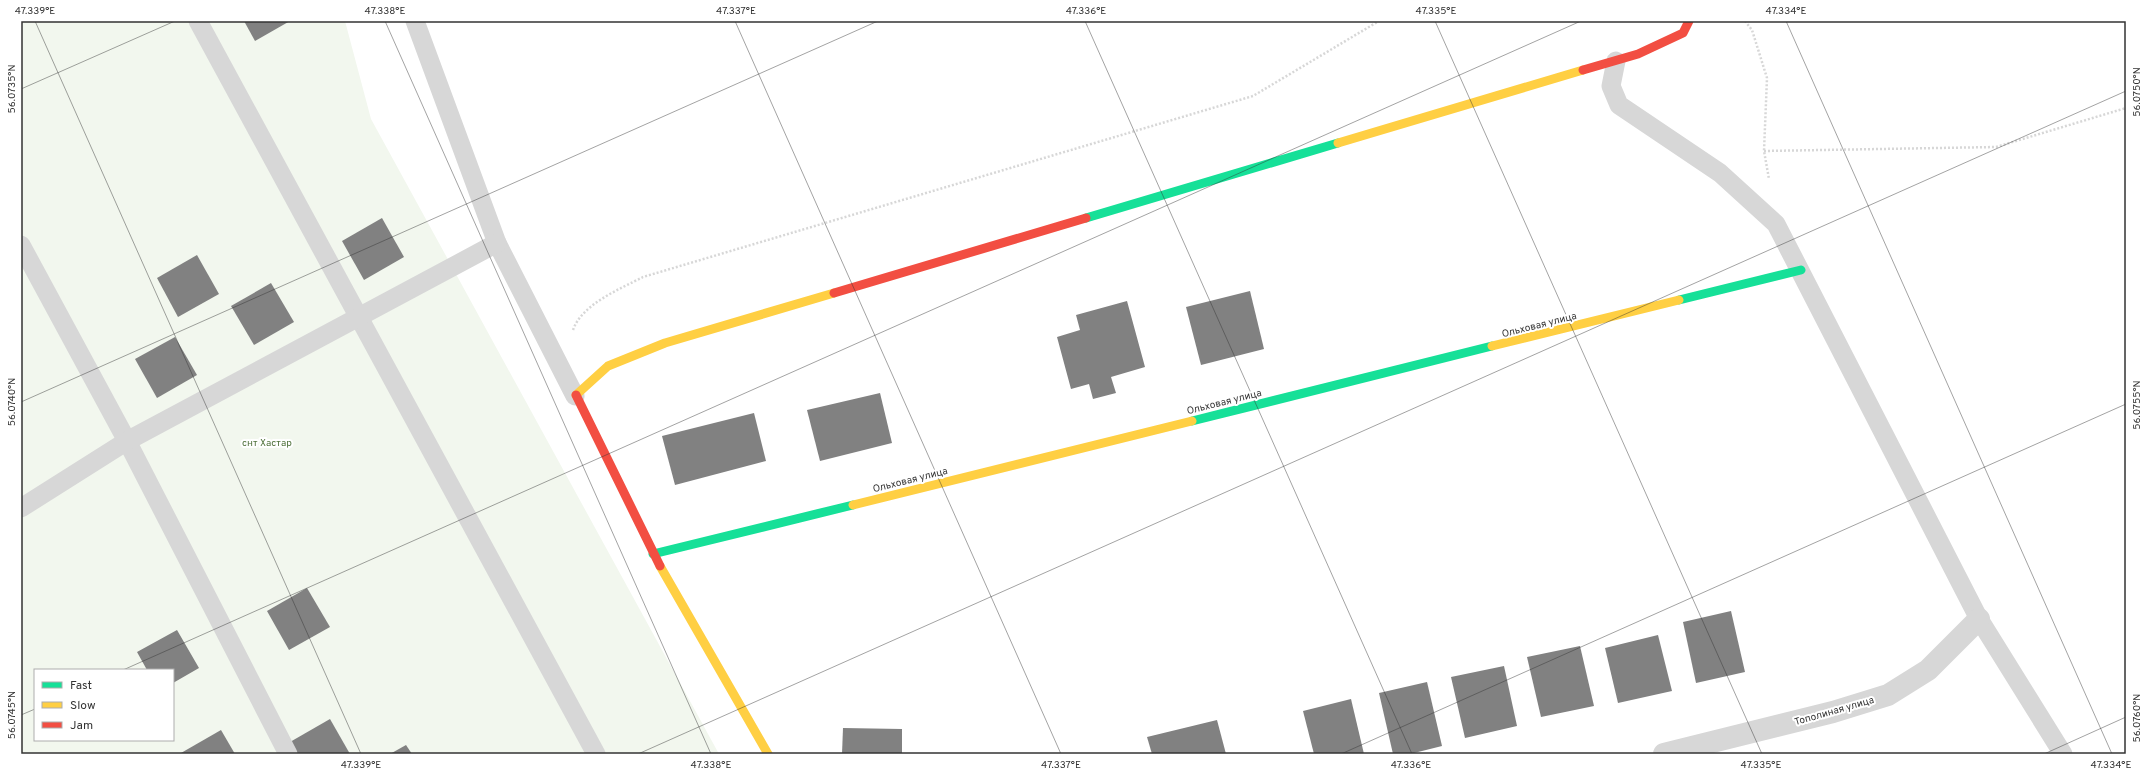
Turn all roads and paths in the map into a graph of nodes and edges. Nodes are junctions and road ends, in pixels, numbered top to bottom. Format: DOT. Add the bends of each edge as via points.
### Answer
graph roads {
  1 [pos="198,21"];
  2 [pos="415,21"];
  3 [pos="1379,21"];
  4 [pos="1689,21"];
  5 [pos="1744,21"];
  6 [pos="1616,61"];
  7 [pos="2126,108"];
  8 [pos="1764,151"];
  9 [pos="1769,180"];
  10 [pos="496,243"];
  11 [pos="21,245"];
  12 [pos="1800,270"];
  13 [pos="360,318"];
  14 [pos="560,366"];
  15 [pos="575,396"];
  16 [pos="127,441"];
  17 [pos="21,508"];
  18 [pos="653,554"];
  19 [pos="1979,619"];
  20 [pos="288,754"];
  21 [pos="596,754"];
  22 [pos="768,754"];
  23 [pos="1664,754"];
  24 [pos="2063,754"];
  1 -- 13 [label="lane"];
  2 -- 10 [label="lane"];
  3 -- 14 [label="path" via="1254,96 643,277 599,299 575,324"];
  4 -- 6 [label="street" via="1683,33 1638,54"];
  5 -- 8 [label="path" via="1752,30 1767,78"];
  6 -- 12 [label="lane" via="1611,86 1619,105 1720,173 1776,224"];
  6 -- 15 [label="street" via="665,343 608,366"];
  7 -- 8 [label="path" via="1996,147"];
  8 -- 9 [label="path"];
  10 -- 13 [label="lane"];
  10 -- 14 [label="lane"];
  11 -- 16 [label="lane"];
  12 -- 18 [label="street, Ольховая улица"];
  12 -- 19 [label="lane"];
  13 -- 16 [label="lane"];
  13 -- 21 [label="lane"];
  14 -- 15 [label="lane"];
  15 -- 18 [label="street"];
  16 -- 17 [label="lane"];
  16 -- 20 [label="lane"];
  18 -- 22 [label="street"];
  19 -- 23 [label="street, Тополиная улица" via="1928,670 1888,695 1833,712"];
  19 -- 24 [label="lane"];
}
